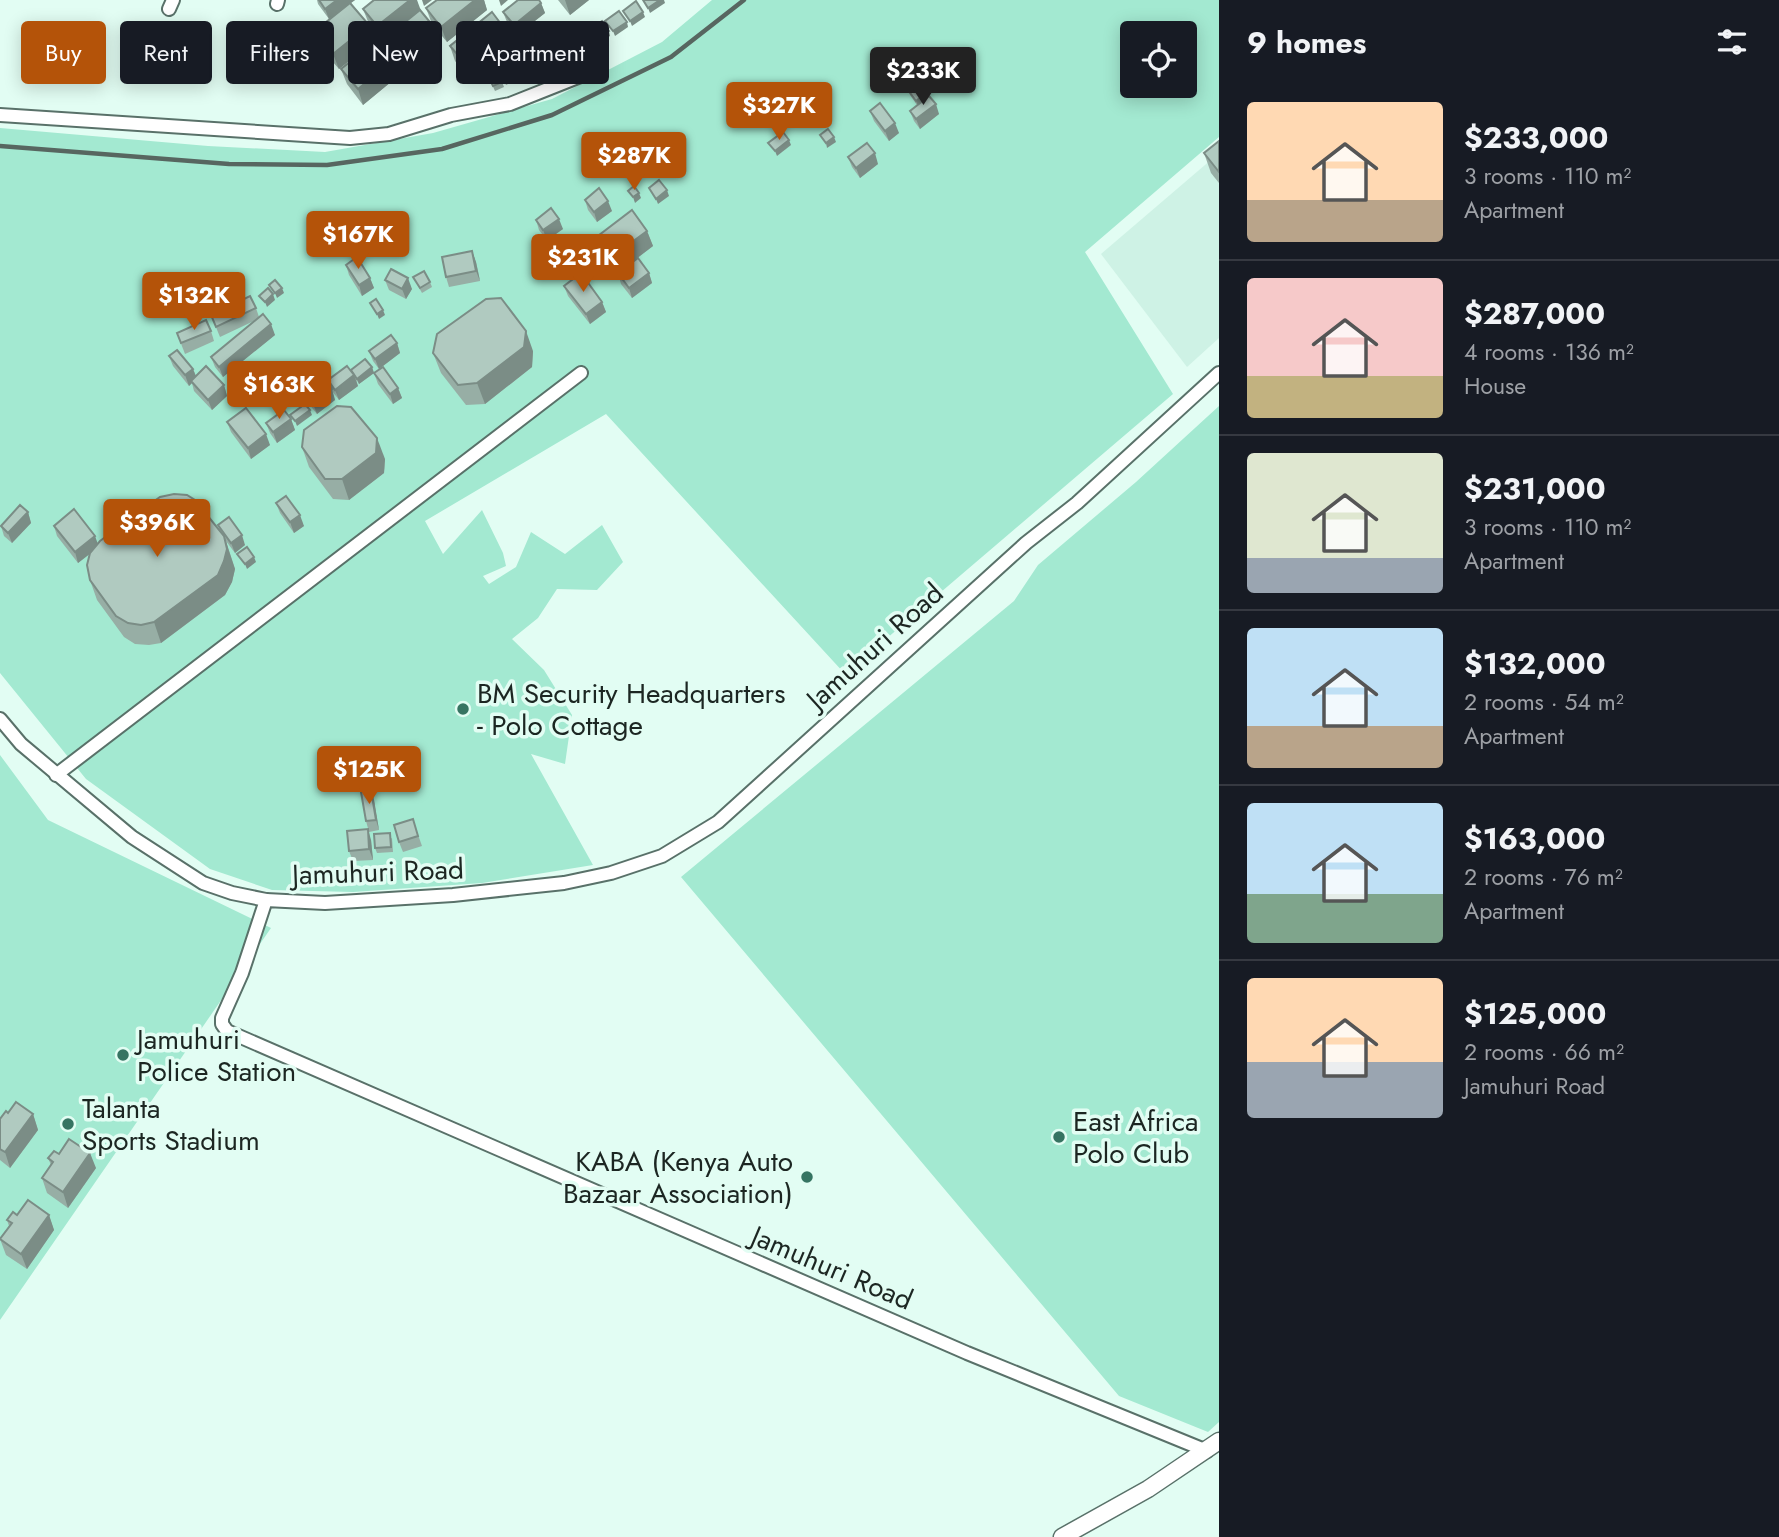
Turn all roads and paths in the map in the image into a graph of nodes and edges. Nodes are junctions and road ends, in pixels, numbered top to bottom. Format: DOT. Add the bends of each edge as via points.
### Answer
graph roads {
  1 [pos="560,84"];
  2 [pos="0,115"];
  3 [pos="582,373"];
  4 [pos="1219,373"];
  5 [pos="0,719"];
  6 [pos="56,775"];
  7 [pos="266,900"];
  8 [pos="1213,1446"];
  9 [pos="1062,1537"];
  1 -- 2 [label="street" via="510,104 451,115 389,134 350,138"];
  3 -- 6 [label="street"];
  4 -- 7 [label="street, Jamuhuri Road" via="718,822 662,856 611,873 508,891 325,903"];
  5 -- 6 [label="street"];
  6 -- 7 [label="street" via="132,836 203,883"];
  7 -- 8 [label="street, Jamuhuri Road" via="242,973 223,1012 227,1031 967,1353"];
  8 -- 9 [label="street"];
}
